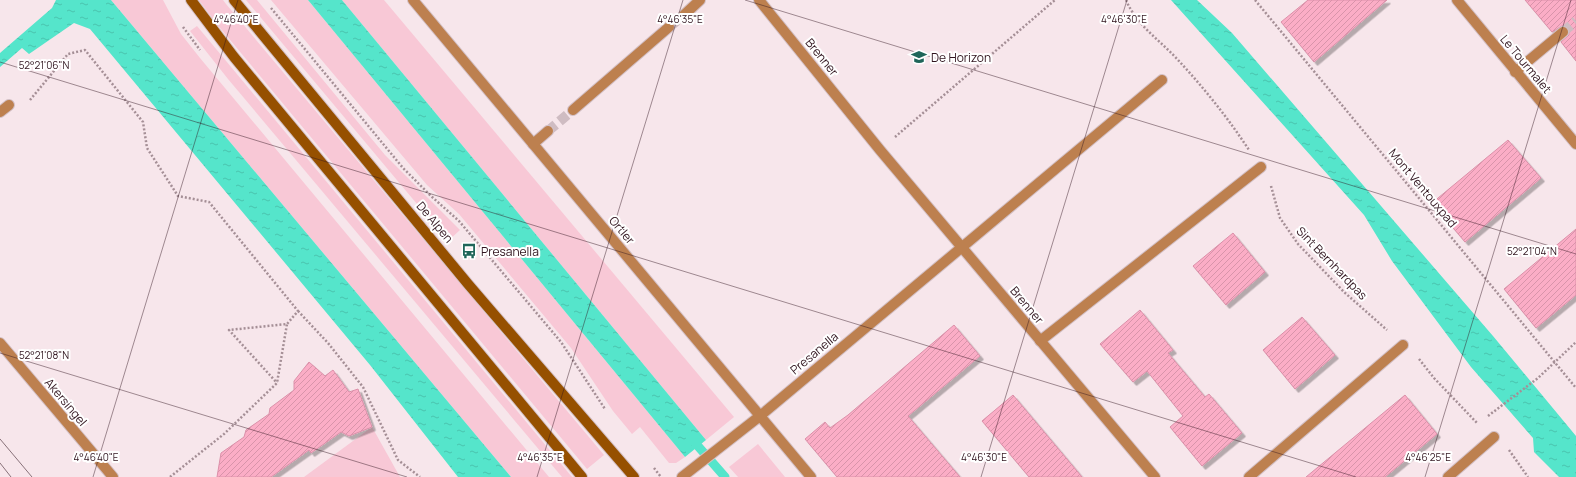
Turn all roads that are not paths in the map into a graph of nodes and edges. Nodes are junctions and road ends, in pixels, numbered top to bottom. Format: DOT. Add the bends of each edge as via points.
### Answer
graph roads {
  1 [pos="191,0"];
  2 [pos="234,0"];
  3 [pos="413,0"];
  4 [pos="700,0"];
  5 [pos="759,0"];
  6 [pos="1457,0"];
  7 [pos="684,15"];
  8 [pos="668,27"];
  9 [pos="1563,32"];
  10 [pos="1515,72"];
  11 [pos="1162,80"];
  12 [pos="573,110"];
  13 [pos="548,131"];
  14 [pos="533,144"];
  15 [pos="1576,144"];
  16 [pos="1260,167"];
  17 [pos="962,247"];
  18 [pos="1040,341"];
  19 [pos="0,343"];
  20 [pos="1404,345"];
  21 [pos="760,416"];
  22 [pos="1494,437"];
  23 [pos="113,477"];
  24 [pos="582,477"];
  25 [pos="634,477"];
  26 [pos="682,477"];
  27 [pos="811,477"];
  28 [pos="1155,477"];
  29 [pos="1249,477"];
  30 [pos="1448,477"];
  1 -- 24 [label="main road" via="234,57"];
  2 -- 25 [label="main road, De Alpen" via="468,284"];
  3 -- 14 [label="street, Ortler"];
  4 -- 7 [label="street"];
  5 -- 17 [label="street, Brenner"];
  6 -- 10 [label="street, Le Tourmalet"];
  8 -- 12 [label="street"];
  9 -- 10 [label="street"];
  10 -- 15 [label="street, Le Tourmalet"];
  11 -- 17 [label="street, Presanella"];
  13 -- 14 [label="street"];
  14 -- 21 [label="street, Ortler"];
  16 -- 18 [label="street"];
  17 -- 18 [label="street, Brenner"];
  17 -- 21 [label="street, Presanella"];
  18 -- 28 [label="street, Brenner"];
  19 -- 23 [label="street, Akersingel"];
  20 -- 29 [label="street"];
  21 -- 26 [label="street, Presanella"];
  21 -- 27 [label="street, Ortler"];
  22 -- 30 [label="street"];
}
